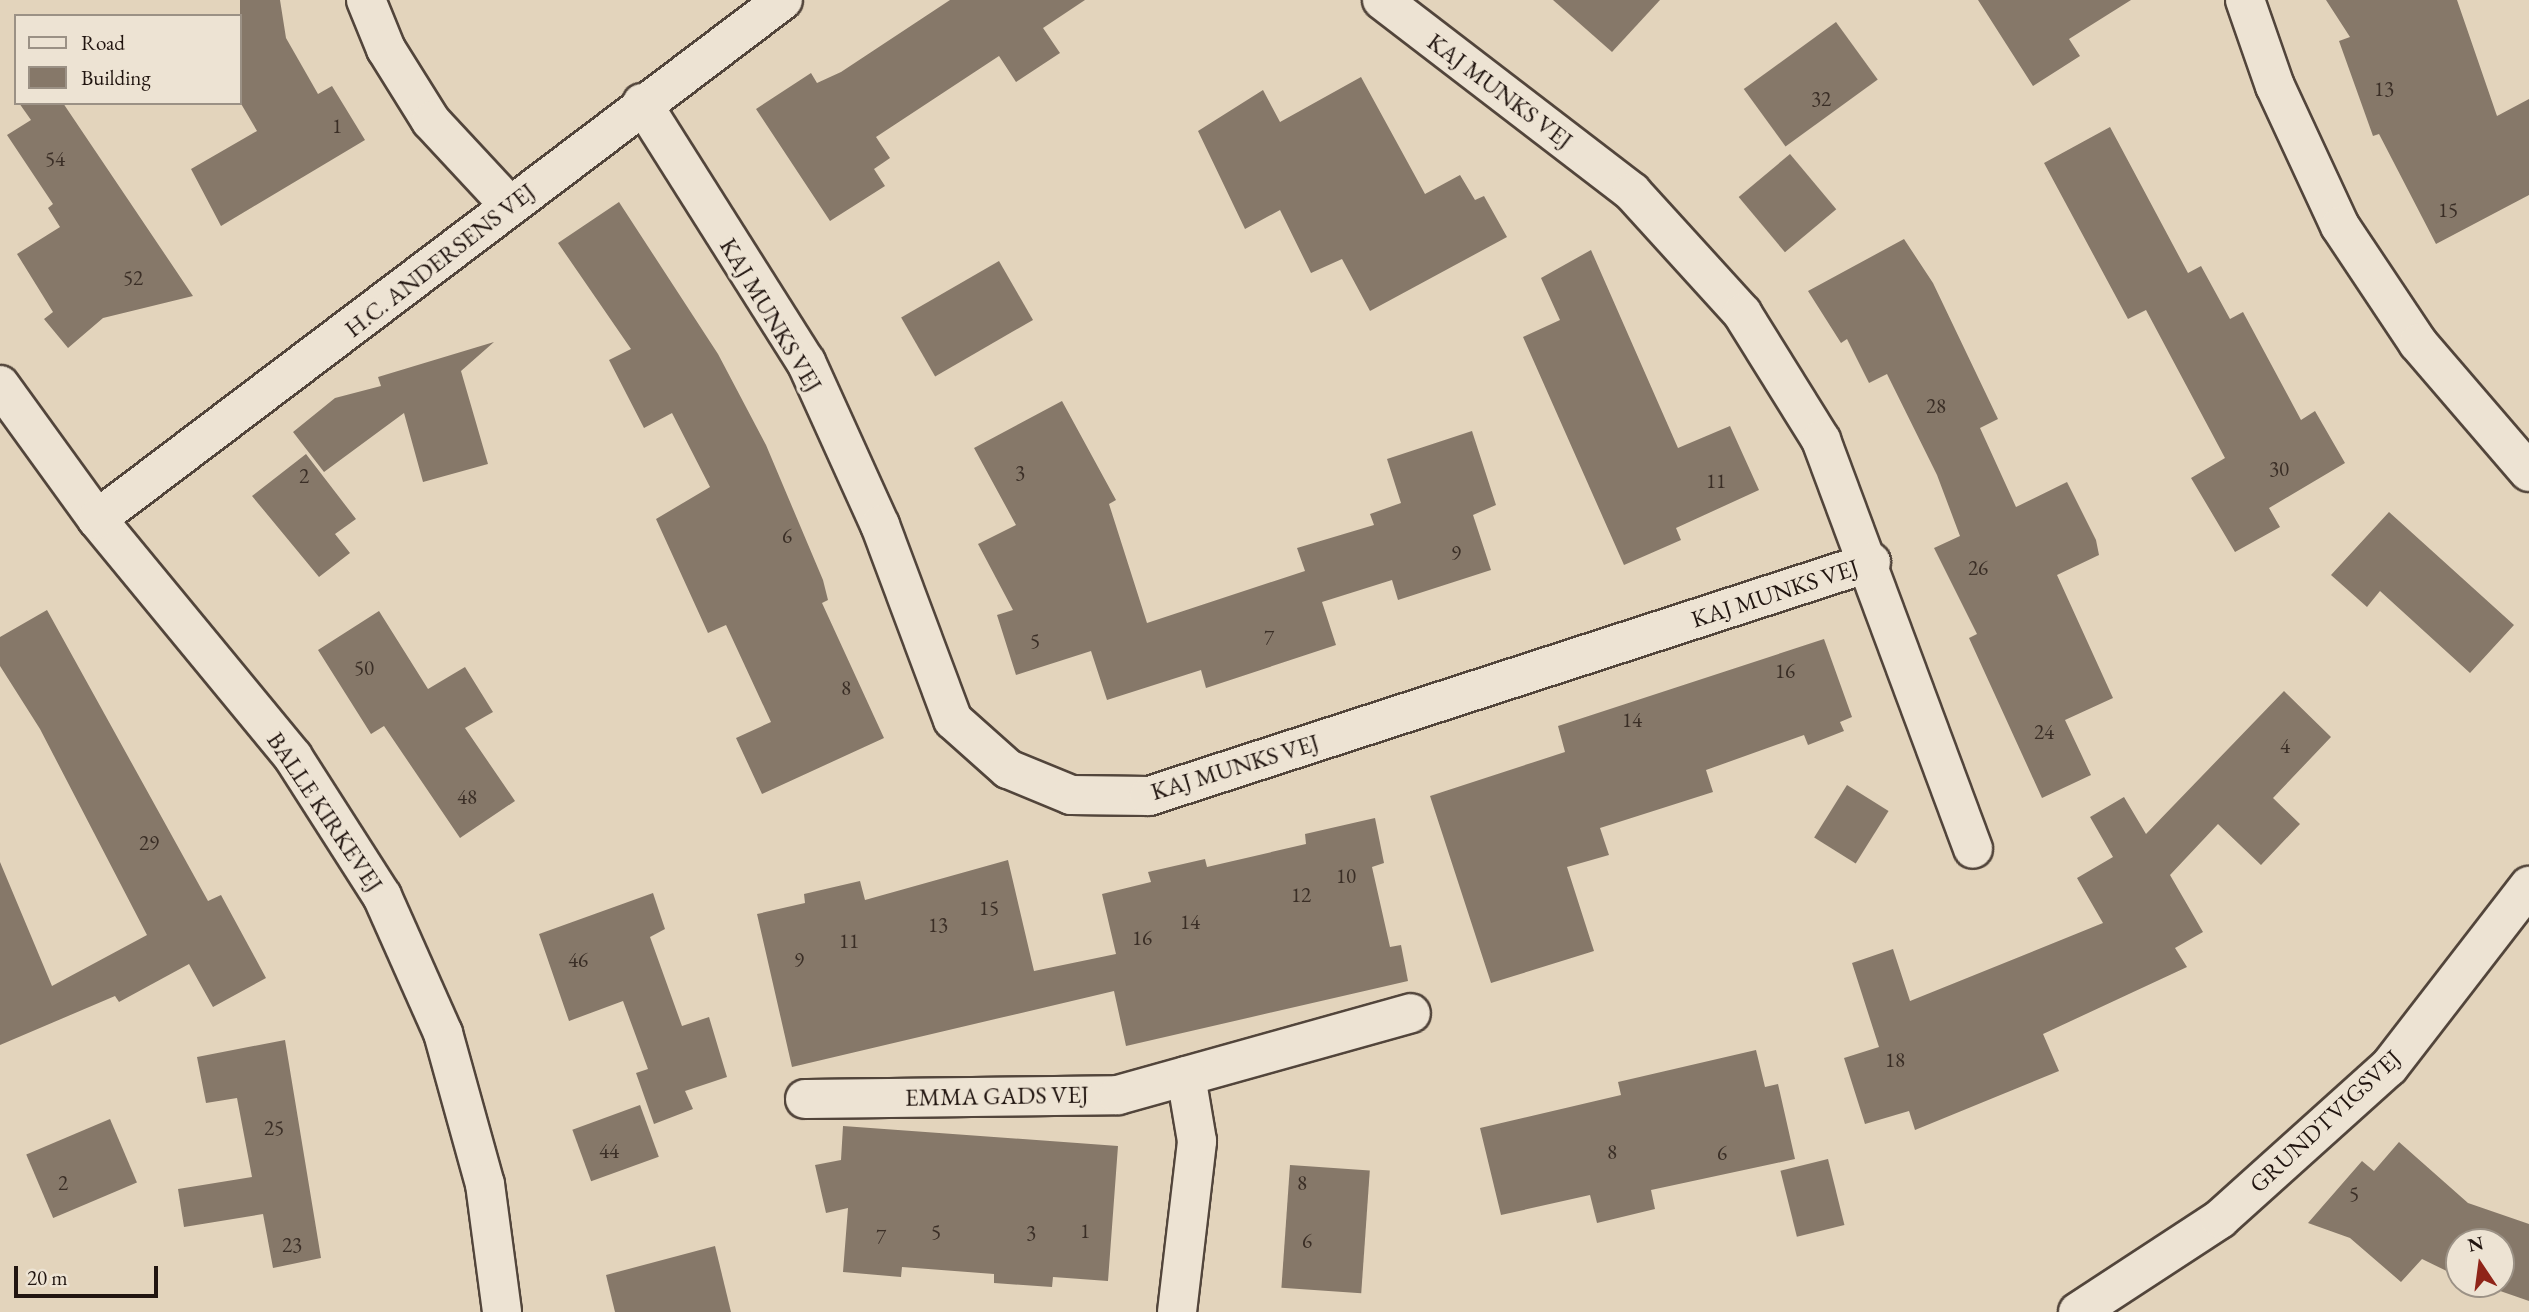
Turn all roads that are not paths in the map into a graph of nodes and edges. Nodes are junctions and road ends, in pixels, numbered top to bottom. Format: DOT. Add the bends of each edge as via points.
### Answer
graph roads {
  1 [pos="366,0"];
  2 [pos="783,0"];
  3 [pos="1382,0"];
  4 [pos="2245,0"];
  5 [pos="642,103"];
  6 [pos="510,206"];
  7 [pos="0,385"];
  8 [pos="2529,472"];
  9 [pos="97,519"];
  10 [pos="1871,562"];
  11 [pos="1973,849"];
  12 [pos="2529,886"];
  13 [pos="1411,1013"];
  14 [pos="1186,1076"];
  15 [pos="804,1099"];
  16 [pos="502,1312"];
  17 [pos="1177,1312"];
  18 [pos="2078,1312"];
  1 -- 6 [label="street" via="386,49 431,121"];
  2 -- 5 [label="street, H.C. ANDERSENS VEJ"];
  3 -- 10 [label="street, KAJ MUNKS VEJ" via="1632,192 1742,313 1821,440"];
  4 -- 8 [label="street" via="2275,86 2340,226 2418,343"];
  5 -- 6 [label="street, H.C. ANDERSENS VEJ"];
  5 -- 10 [label="street, KAJ MUNKS VEJ" via="806,362 880,524 953,720 1008,769 1071,795 1150,796"];
  6 -- 9 [label="street, H.C. ANDERSENS VEJ"];
  7 -- 9 [label="street, BALLE KIRKEVEJ"];
  9 -- 16 [label="street, BALLE KIRKEVEJ" via="293,757 382,896 443,1033 485,1184"];
  10 -- 11 [label="street, KAJ MUNKS VEJ"];
  12 -- 18 [label="street, GRUNDTVIGSVEJ" via="2389,1067 2220,1219"];
  13 -- 14 [label="street, EMMA GADS VEJ"];
  14 -- 15 [label="street, EMMA GADS VEJ" via="1118,1095"];
  14 -- 17 [label="street" via="1197,1141"];
}
